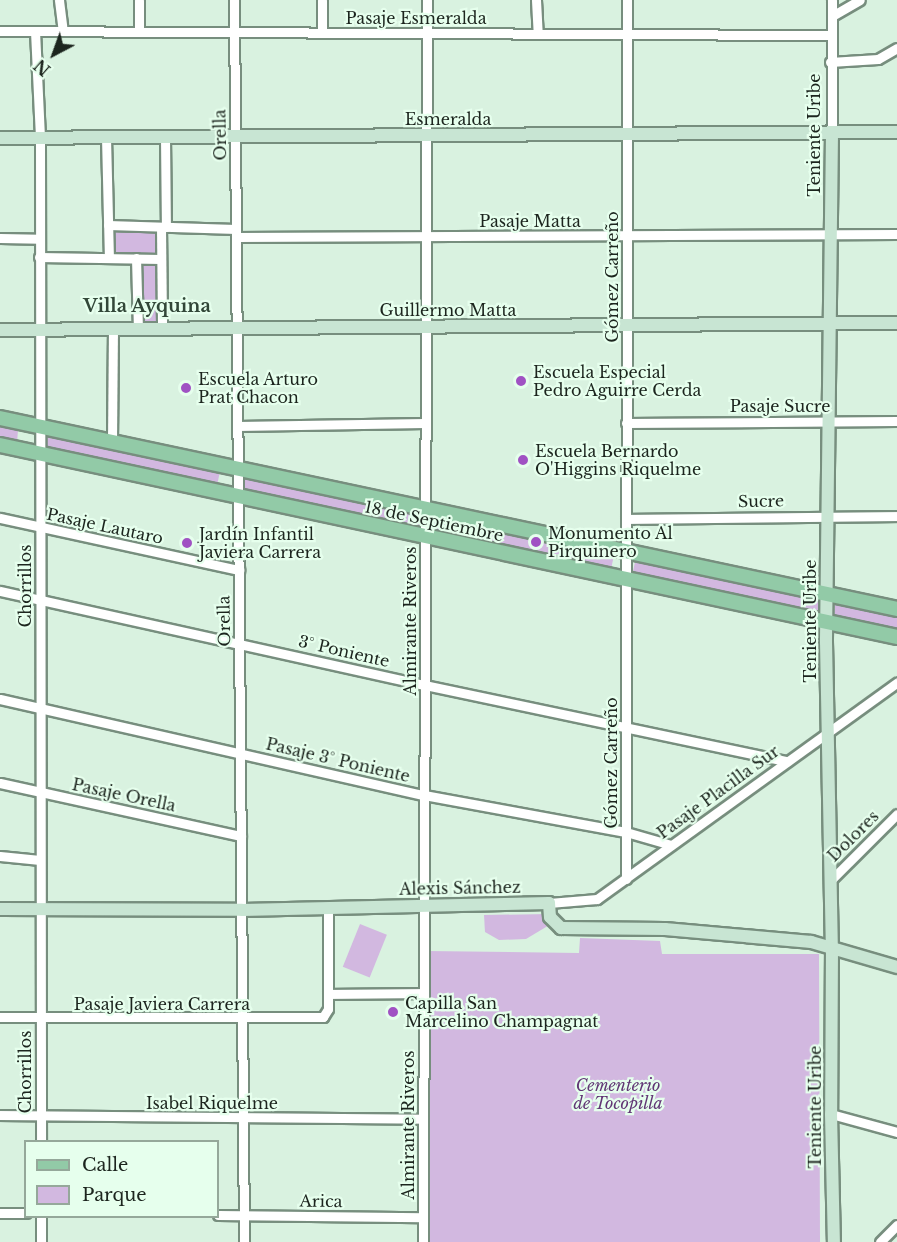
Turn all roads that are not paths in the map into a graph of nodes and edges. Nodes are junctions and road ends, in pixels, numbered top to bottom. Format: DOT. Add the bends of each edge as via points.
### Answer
graph roads {
  1 [pos="59,0"];
  2 [pos="139,0"];
  3 [pos="234,0"];
  4 [pos="322,0"];
  5 [pos="427,0"];
  6 [pos="536,0"];
  7 [pos="627,0"];
  8 [pos="832,0"];
  9 [pos="860,0"];
  10 [pos="832,16"];
  11 [pos="0,31"];
  12 [pos="35,31"];
  13 [pos="63,31"];
  14 [pos="139,32"];
  15 [pos="234,32"];
  16 [pos="322,33"];
  17 [pos="427,33"];
  18 [pos="538,34"];
  19 [pos="627,34"];
  20 [pos="831,35"];
  21 [pos="897,48"];
  22 [pos="830,62"];
  23 [pos="897,132"];
  24 [pos="832,133"];
  25 [pos="627,134"];
  26 [pos="426,135"];
  27 [pos="235,136"];
  28 [pos="106,137"];
  29 [pos="165,137"];
  30 [pos="0,138"];
  31 [pos="40,138"];
  32 [pos="108,225"];
  33 [pos="163,227"];
  34 [pos="236,233"];
  35 [pos="897,234"];
  36 [pos="627,235"];
  37 [pos="831,235"];
  38 [pos="426,236"];
  39 [pos="0,238"];
  40 [pos="39,239"];
  41 [pos="39,257"];
  42 [pos="109,257"];
  43 [pos="136,258"];
  44 [pos="161,259"];
  45 [pos="897,323"];
  46 [pos="830,324"];
  47 [pos="626,325"];
  48 [pos="426,327"];
  49 [pos="162,328"];
  50 [pos="236,328"];
  51 [pos="113,329"];
  52 [pos="138,329"];
  53 [pos="0,330"];
  54 [pos="39,330"];
  55 [pos="0,418"];
  56 [pos="828,421"];
  57 [pos="897,421"];
  58 [pos="425,423"];
  59 [pos="626,423"];
  60 [pos="39,426"];
  61 [pos="237,426"];
  62 [pos="112,442"];
  63 [pos="0,445"];
  64 [pos="40,453"];
  65 [pos="238,468"];
  66 [pos="238,496"];
  67 [pos="425,510"];
  68 [pos="827,515"];
  69 [pos="897,516"];
  70 [pos="0,518"];
  71 [pos="626,519"];
  72 [pos="39,527"];
  73 [pos="425,537"];
  74 [pos="626,552"];
  75 [pos="239,570"];
  76 [pos="626,579"];
  77 [pos="0,591"];
  78 [pos="826,595"];
  79 [pos="40,599"];
  80 [pos="897,609"];
  81 [pos="826,622"];
  82 [pos="897,637"];
  83 [pos="241,643"];
  84 [pos="897,683"];
  85 [pos="425,685"];
  86 [pos="0,699"];
  87 [pos="40,708"];
  88 [pos="626,726"];
  89 [pos="826,735"];
  90 [pos="240,753"];
  91 [pos="787,761"];
  92 [pos="0,783"];
  93 [pos="40,792"];
  94 [pos="424,795"];
  95 [pos="897,814"];
  96 [pos="626,832"];
  97 [pos="241,836"];
  98 [pos="670,845"];
  99 [pos="0,856"];
  100 [pos="40,860"];
  101 [pos="626,879"];
  102 [pos="831,880"];
  103 [pos="549,903"];
  104 [pos="424,904"];
  105 [pos="328,907"];
  106 [pos="0,909"];
  107 [pos="40,909"];
  108 [pos="242,910"];
  109 [pos="832,947"];
  110 [pos="897,967"];
  111 [pos="424,993"];
  112 [pos="328,994"];
  113 [pos="0,1017"];
  114 [pos="40,1018"];
  115 [pos="243,1019"];
  116 [pos="831,1114"];
  117 [pos="0,1115"];
  118 [pos="40,1116"];
  119 [pos="243,1119"];
  120 [pos="423,1119"];
  121 [pos="897,1132"];
  122 [pos="41,1140"];
  123 [pos="0,1213"];
  124 [pos="24,1213"];
  125 [pos="219,1215"];
  126 [pos="244,1215"];
  127 [pos="423,1217"];
  128 [pos="41,1218"];
  129 [pos="897,1225"];
  130 [pos="41,1242"];
  131 [pos="244,1242"];
  132 [pos="423,1242"];
  133 [pos="834,1242"];
  134 [pos="879,1242"];
  1 -- 13 [label="street"];
  2 -- 14 [label="street"];
  3 -- 15 [label="street, Orella"];
  4 -- 16 [label="street"];
  5 -- 17 [label="street, Almirante Riveros"];
  6 -- 18 [label="street"];
  7 -- 19 [label="street, Gómez Carreño"];
  8 -- 10 [label="street, Teniente Uribe"];
  9 -- 10 [label="street"];
  10 -- 20 [label="street, Teniente Uribe"];
  11 -- 12 [label="street, Pasaje Esmeralda"];
  12 -- 13 [label="street, Pasaje Esmeralda"];
  12 -- 31 [label="street, Chorrillos"];
  13 -- 14 [label="street, Pasaje Esmeralda"];
  14 -- 15 [label="street, Pasaje Esmeralda"];
  15 -- 16 [label="street, Pasaje Esmeralda"];
  15 -- 27 [label="street, Orella"];
  16 -- 17 [label="street, Pasaje Esmeralda"];
  17 -- 18 [label="street, Pasaje Esmeralda"];
  17 -- 26 [label="street, Almirante Riveros"];
  18 -- 19 [label="street, Pasaje Esmeralda"];
  19 -- 20 [label="street, Pasaje Esmeralda"];
  19 -- 25 [label="street, Gómez Carreño"];
  20 -- 22 [label="street, Teniente Uribe"];
  21 -- 22 [label="street" via="878,59"];
  22 -- 24 [label="street, Teniente Uribe"];
  23 -- 24 [label="street, Esmeralda"];
  24 -- 25 [label="street, Esmeralda"];
  24 -- 37 [label="street, Teniente Uribe"];
  25 -- 26 [label="street, Esmeralda"];
  25 -- 36 [label="street, Gómez Carreño"];
  26 -- 27 [label="street, Esmeralda"];
  26 -- 38 [label="street, Almirante Riveros"];
  27 -- 29 [label="street, Esmeralda"];
  27 -- 34 [label="street, Orella"];
  28 -- 29 [label="street, Esmeralda"];
  28 -- 31 [label="street, Esmeralda"];
  28 -- 32 [label="street"];
  29 -- 33 [label="street"];
  30 -- 31 [label="street, Esmeralda"];
  31 -- 40 [label="street, Chorrillos"];
  32 -- 33 [label="street, Pasaje Matta"];
  32 -- 42 [label="street"];
  33 -- 34 [label="street, Pasaje Matta"];
  33 -- 44 [label="street"];
  34 -- 38 [label="street, Pasaje Matta"];
  34 -- 50 [label="street, Orella"];
  35 -- 37 [label="street, Pasaje Matta"];
  36 -- 37 [label="street, Pasaje Matta"];
  36 -- 38 [label="street, Pasaje Matta"];
  36 -- 47 [label="street, Gómez Carreño"];
  37 -- 46 [label="street, Teniente Uribe"];
  38 -- 48 [label="street, Almirante Riveros"];
  39 -- 40 [label="street"];
  40 -- 41 [label="street, Chorrillos"];
  41 -- 42 [label="street"];
  41 -- 54 [label="street, Chorrillos"];
  42 -- 43 [label="street"];
  43 -- 44 [label="street"];
  43 -- 52 [label="street"];
  44 -- 49 [label="street"];
  45 -- 46 [label="street, Guillermo Matta"];
  46 -- 47 [label="street, Guillermo Matta"];
  46 -- 56 [label="street, Teniente Uribe"];
  47 -- 48 [label="street, Guillermo Matta"];
  47 -- 59 [label="street, Gómez Carreño"];
  48 -- 50 [label="street, Guillermo Matta"];
  48 -- 58 [label="street, Almirante Riveros"];
  49 -- 50 [label="street, Guillermo Matta"];
  49 -- 52 [label="street, Guillermo Matta"];
  50 -- 61 [label="street, Orella"];
  51 -- 52 [label="street, Guillermo Matta"];
  51 -- 54 [label="street, Guillermo Matta"];
  51 -- 62 [label="street"];
  53 -- 54 [label="street, Guillermo Matta"];
  54 -- 60 [label="street, Chorrillos"];
  55 -- 60 [label="main road, 18 de Septiembre"];
  56 -- 57 [label="street, Pasaje Sucre"];
  56 -- 59 [label="street, Pasaje Sucre"];
  56 -- 68 [label="street, Teniente Uribe"];
  58 -- 61 [label="street"];
  58 -- 67 [label="street, Almirante Riveros"];
  59 -- 71 [label="street, Gómez Carreño"];
  60 -- 62 [label="main road, 18 de Septiembre"];
  60 -- 64 [label="street, Chorrillos"];
  61 -- 65 [label="street, Orella"];
  62 -- 65 [label="main road, 18 de Septiembre"];
  63 -- 64 [label="main road, 18 de Septiembre"];
  64 -- 66 [label="main road, 18 de Septiembre"];
  64 -- 72 [label="street, Chorrillos"];
  65 -- 66 [label="street, Orella"];
  65 -- 67 [label="main road, 18 de Septiembre"];
  66 -- 73 [label="main road, 18 de Septiembre"];
  66 -- 75 [label="street, Orella"];
  67 -- 73 [label="street, Almirante Riveros"];
  67 -- 74 [label="main road, 18 de Septiembre"];
  68 -- 69 [label="street, Sucre"];
  68 -- 71 [label="street, Sucre"];
  68 -- 78 [label="street, Teniente Uribe"];
  70 -- 72 [label="street, Pasaje Lautaro"];
  71 -- 74 [label="street, Gómez Carreño"];
  72 -- 75 [label="street, Pasaje Lautaro"];
  72 -- 79 [label="street, Chorrillos"];
  73 -- 76 [label="main road, 18 de Septiembre"];
  73 -- 85 [label="street, Almirante Riveros"];
  74 -- 76 [label="street, Gómez Carreño"];
  74 -- 78 [label="main road, 18 de Septiembre"];
  75 -- 83 [label="street, Orella"];
  76 -- 81 [label="main road, 18 de Septiembre"];
  76 -- 88 [label="street, Gómez Carreño"];
  77 -- 79 [label="street, 3° Poniente"];
  78 -- 80 [label="main road, 18 de Septiembre"];
  78 -- 81 [label="street, Teniente Uribe"];
  79 -- 83 [label="street, 3° Poniente"];
  79 -- 87 [label="street, Chorrillos"];
  81 -- 82 [label="main road, 18 de Septiembre"];
  81 -- 89 [label="street, Teniente Uribe"];
  83 -- 85 [label="street, 3° Poniente"];
  83 -- 90 [label="street, Orella"];
  84 -- 89 [label="street, Pasaje Placilla Sur"];
  85 -- 88 [label="street, 3° Poniente"];
  85 -- 94 [label="street, Almirante Riveros"];
  86 -- 87 [label="street, Pasaje 3° Poniente"];
  87 -- 90 [label="street, Pasaje 3° Poniente"];
  87 -- 93 [label="street, Chorrillos"];
  88 -- 91 [label="street, 3° Poniente"];
  88 -- 96 [label="street, Gómez Carreño"];
  89 -- 91 [label="street, Pasaje Placilla Sur"];
  89 -- 102 [label="street, Teniente Uribe"];
  90 -- 94 [label="street, Pasaje 3° Poniente"];
  90 -- 97 [label="street, Orella"];
  91 -- 98 [label="street, Pasaje Placilla Sur"];
  92 -- 93 [label="street, Pasaje Orella"];
  93 -- 97 [label="street, Pasaje Orella"];
  93 -- 100 [label="street, Chorrillos"];
  94 -- 96 [label="street, Pasaje 3° Poniente"];
  94 -- 104 [label="street, Almirante Riveros"];
  95 -- 102 [label="street, Dolores"];
  96 -- 98 [label="street, Pasaje 3° Poniente"];
  96 -- 101 [label="street, Gómez Carreño"];
  97 -- 108 [label="street, Orella"];
  98 -- 101 [label="street, Pasaje Placilla Sur"];
  99 -- 100 [label="street"];
  100 -- 107 [label="street, Chorrillos"];
  101 -- 103 [label="street, Pasaje Placilla Sur" via="590,902"];
  102 -- 109 [label="street, Teniente Uribe"];
  103 -- 104 [label="street, Alexis Sánchez"];
  103 -- 109 [label="street" via="552,922 567,929 735,933"];
  104 -- 105 [label="street, Alexis Sánchez"];
  104 -- 111 [label="street, Almirante Riveros"];
  105 -- 108 [label="street, Alexis Sánchez"];
  105 -- 112 [label="street"];
  106 -- 107 [label="street, Alexis Sánchez"];
  107 -- 108 [label="street, Alexis Sánchez"];
  107 -- 114 [label="street, Chorrillos"];
  108 -- 115 [label="street, Orella"];
  109 -- 110 [label="street"];
  109 -- 116 [label="street, Teniente Uribe"];
  111 -- 112 [label="street"];
  111 -- 120 [label="street, Almirante Riveros"];
  112 -- 115 [label="street, Pasaje Javiera Carrera" via="328,1009 323,1017"];
  113 -- 114 [label="street, Pasaje Javiera Carrera"];
  114 -- 115 [label="street, Pasaje Javiera Carrera"];
  114 -- 118 [label="street, Chorrillos"];
  115 -- 119 [label="street, Orella"];
  116 -- 121 [label="street"];
  116 -- 133 [label="street, Teniente Uribe"];
  117 -- 118 [label="street, Isabel Riquelme"];
  118 -- 119 [label="street, Isabel Riquelme"];
  118 -- 122 [label="street, Chorrillos"];
  119 -- 120 [label="street, Isabel Riquelme"];
  119 -- 126 [label="street, Orella"];
  120 -- 127 [label="street, Almirante Riveros"];
  123 -- 124 [label="street"];
  125 -- 126 [label="street, Arica"];
  126 -- 127 [label="street, Arica"];
  126 -- 131 [label="street, Orella"];
  127 -- 132 [label="street, Almirante Riveros"];
  128 -- 130 [label="street"];
  129 -- 134 [label="street"];
}
